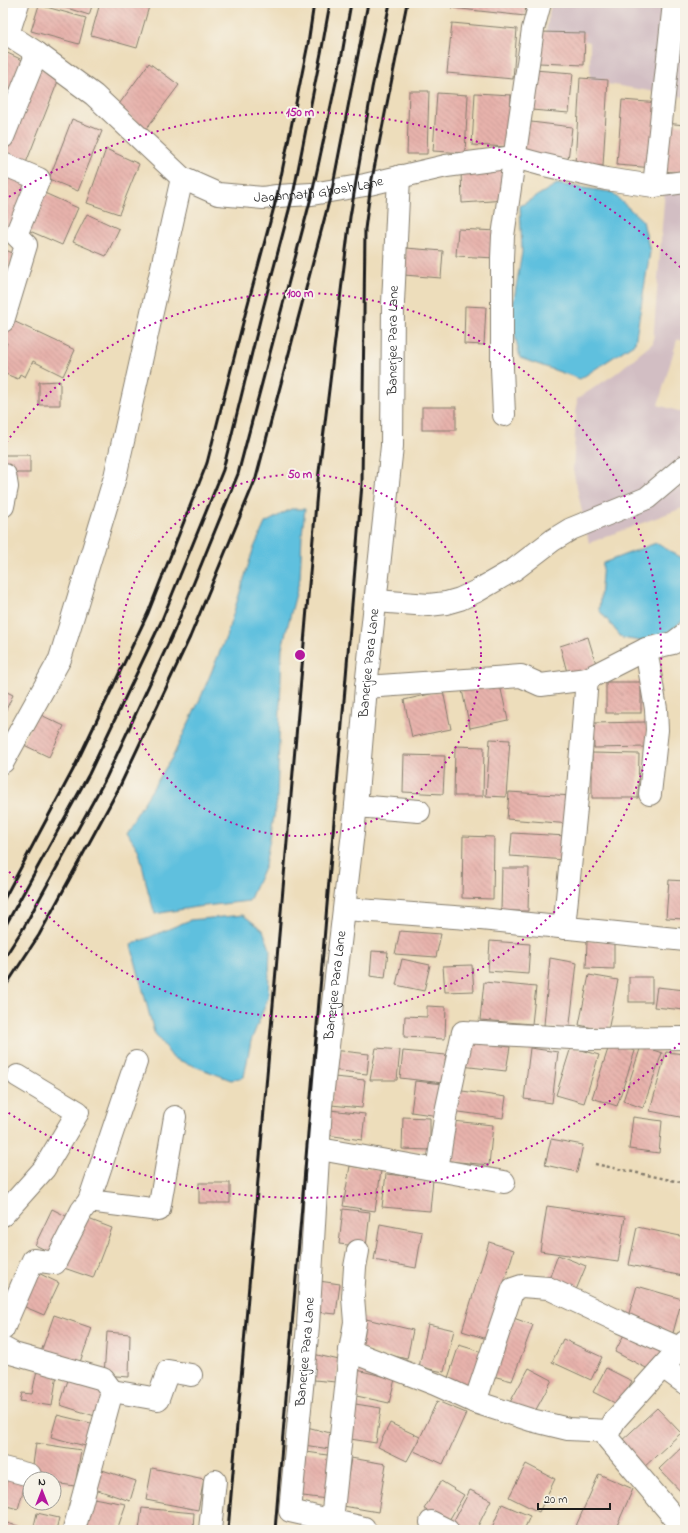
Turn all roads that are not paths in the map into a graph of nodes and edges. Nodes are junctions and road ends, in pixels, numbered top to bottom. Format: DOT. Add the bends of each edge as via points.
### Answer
graph roads {
  1 [pos="18,3"];
  2 [pos="540,3"];
  3 [pos="674,3"];
  4 [pos="5,34"];
  5 [pos="37,53"];
  6 [pos="3,137"];
  7 [pos="514,157"];
  8 [pos="3,164"];
  9 [pos="401,176"];
  10 [pos="182,178"];
  11 [pos="685,182"];
  12 [pos="654,186"];
  13 [pos="5,309"];
  14 [pos="504,415"];
  15 [pos="685,466"];
  16 [pos="3,475"];
  17 [pos="3,506"];
  18 [pos="376,601"];
  19 [pos="685,634"];
  20 [pos="646,649"];
  21 [pos="587,680"];
  22 [pos="366,687"];
  23 [pos="3,762"];
  24 [pos="650,794"];
  25 [pos="356,806"];
  26 [pos="418,811"];
  27 [pos="345,909"];
  28 [pos="564,928"];
  29 [pos="685,940"];
  30 [pos="685,1038"];
  31 [pos="136,1062"];
  32 [pos="18,1076"];
  33 [pos="175,1116"];
  34 [pos="320,1149"];
  35 [pos="437,1170"];
  36 [pos="504,1182"];
  37 [pos="90,1201"];
  38 [pos="3,1215"];
  39 [pos="358,1251"];
  40 [pos="3,1328"];
  41 [pos="682,1345"];
  42 [pos="3,1348"];
  43 [pos="350,1351"];
  44 [pos="663,1367"];
  45 [pos="191,1375"];
  46 [pos="685,1383"];
  47 [pos="112,1391"];
  48 [pos="476,1402"];
  49 [pos="609,1431"];
  50 [pos="3,1468"];
  51 [pos="22,1473"];
  52 [pos="215,1481"];
  53 [pos="332,1520"];
  54 [pos="74,1530"];
  55 [pos="210,1530"];
  56 [pos="365,1530"];
  57 [pos="685,1530"];
  1 -- 4 [label="street"];
  2 -- 7 [label="street" via="533,29"];
  3 -- 12 [label="street"];
  4 -- 5 [label="street, Jagannath Ghosh Lane"];
  5 -- 6 [label="street"];
  5 -- 10 [label="street, Jagannath Ghosh Lane" via="94,95"];
  7 -- 9 [label="street, Jagannath Ghosh Lane" via="446,166"];
  7 -- 12 [label="street, Jagannath Ghosh Lane" via="600,177"];
  7 -- 14 [label="street" via="502,258"];
  8 -- 13 [label="street" via="39,179 16,235 26,245"];
  9 -- 10 [label="street, Jagannath Ghosh Lane" via="350,188 263,198 218,194"];
  9 -- 18 [label="street, Banerjee Para Lane" via="393,302 392,446"];
  10 -- 23 [label="street" via="115,477 60,660"];
  11 -- 12 [label="street, Jagannath Ghosh Lane"];
  15 -- 18 [label="street" via="647,498 572,529 515,569 460,599 429,605"];
  16 -- 17 [label="street" via="7,487"];
  18 -- 22 [label="street, Banerjee Para Lane"];
  19 -- 20 [label="street" via="673,643"];
  20 -- 21 [label="street"];
  20 -- 24 [label="street" via="657,730"];
  21 -- 22 [label="street" via="541,685 521,676"];
  21 -- 28 [label="street"];
  22 -- 25 [label="street, Banerjee Para Lane"];
  25 -- 26 [label="street"];
  25 -- 27 [label="street, Banerjee Para Lane"];
  27 -- 28 [label="street"];
  27 -- 34 [label="street, Banerjee Para Lane" via="321,1106"];
  28 -- 29 [label="street"];
  30 -- 35 [label="street" via="589,1039 463,1032"];
  31 -- 37 [label="street"];
  32 -- 38 [label="street" via="78,1112 44,1169"];
  33 -- 37 [label="street" via="159,1210"];
  34 -- 35 [label="street"];
  34 -- 53 [label="street, Banerjee Para Lane" via="308,1326 290,1512"];
  35 -- 36 [label="street"];
  37 -- 40 [label="street" via="82,1210 55,1263 33,1260"];
  39 -- 43 [label="street" via="353,1297 355,1322"];
  41 -- 44 [label="street"];
  41 -- 48 [label="street" via="620,1322 548,1288 522,1286 513,1289"];
  42 -- 47 [label="street" via="14,1354 103,1379"];
  43 -- 48 [label="street"];
  43 -- 53 [label="street"];
  44 -- 46 [label="street"];
  44 -- 49 [label="street" via="615,1420"];
  45 -- 47 [label="street" via="168,1371 158,1398"];
  47 -- 54 [label="street"];
  48 -- 49 [label="street" via="530,1420 568,1429"];
  49 -- 57 [label="street" via="608,1439"];
  50 -- 51 [label="street"];
  52 -- 55 [label="street"];
  53 -- 56 [label="street, Banerjee Para Lane"];
}
